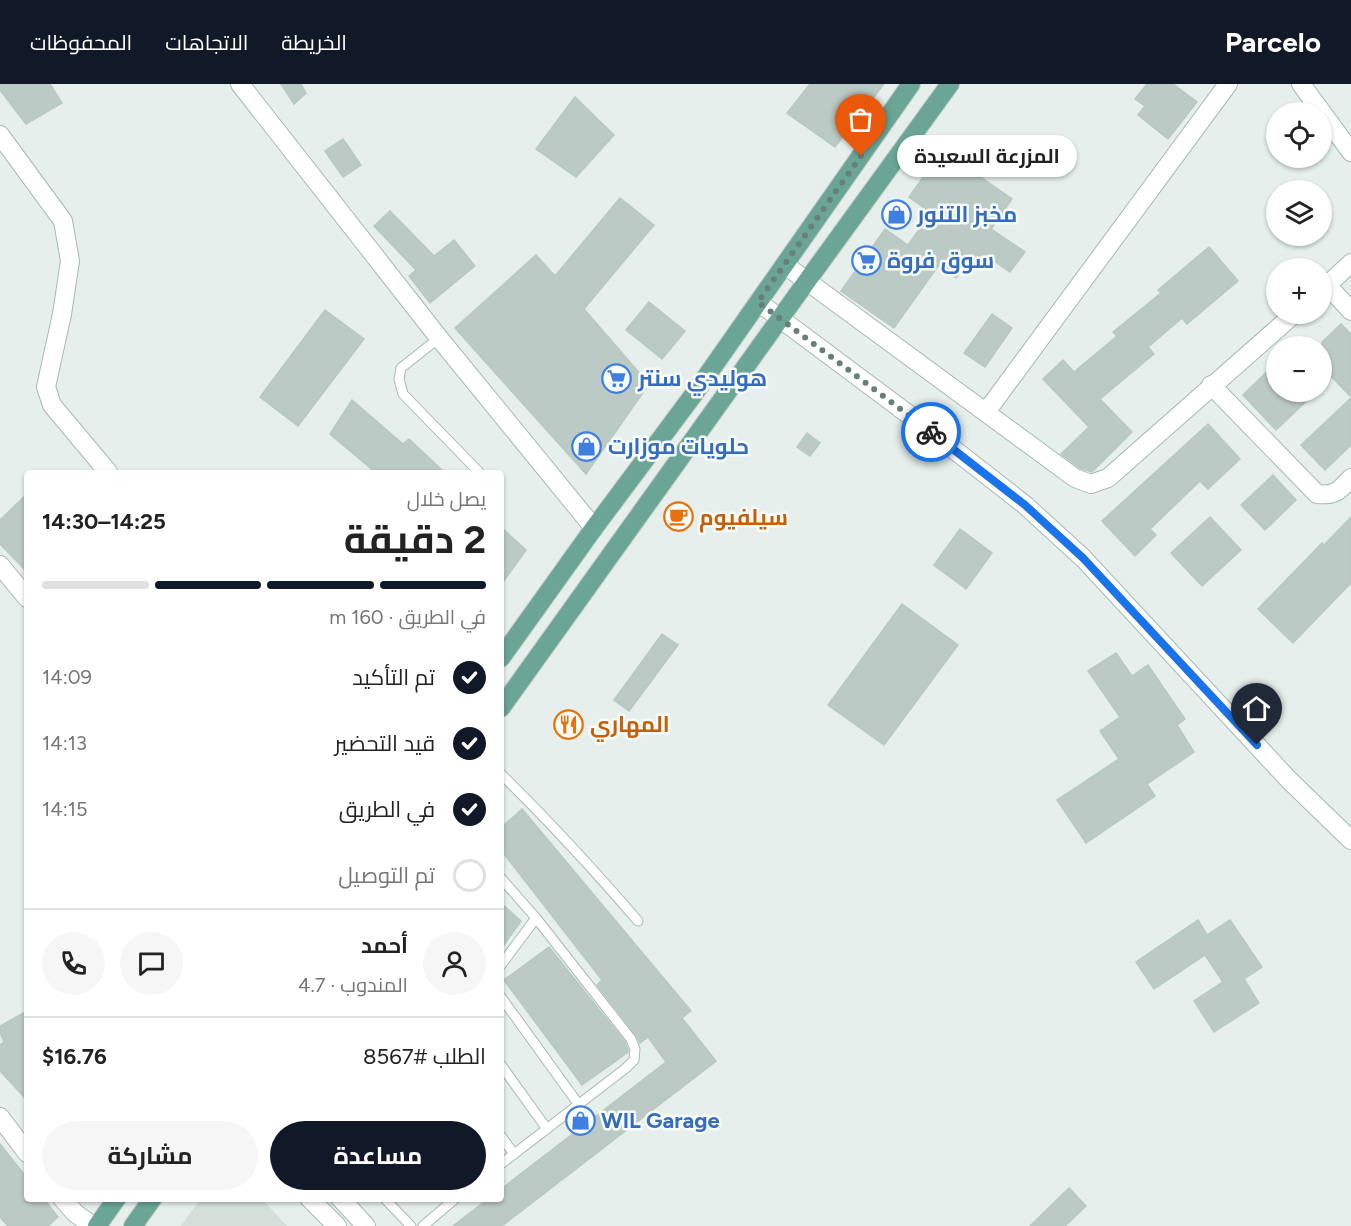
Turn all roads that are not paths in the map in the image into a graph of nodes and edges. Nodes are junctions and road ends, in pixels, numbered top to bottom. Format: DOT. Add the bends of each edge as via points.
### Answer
graph roads {
  1 [pos="240,84"];
  2 [pos="911,84"];
  3 [pos="950,84"];
  4 [pos="1228,84"];
  5 [pos="1301,84"];
  6 [pos="0,135"];
  7 [pos="1351,152"];
  8 [pos="1351,263"];
  9 [pos="785,265"];
  10 [pos="807,280"];
  11 [pos="1332,280"];
  12 [pos="1332,294"];
  13 [pos="758,302"];
  14 [pos="1351,311"];
  15 [pos="781,318"];
  16 [pos="1282,324"];
  17 [pos="439,338"];
  18 [pos="1211,385"];
  19 [pos="986,412"];
  20 [pos="106,470"];
  21 [pos="477,470"];
  22 [pos="1351,478"];
  23 [pos="594,528"];
  24 [pos="0,565"];
  25 [pos="24,594"];
  26 [pos="504,654"];
  27 [pos="504,704"];
  28 [pos="504,777"];
  29 [pos="1351,840"];
  30 [pos="504,881"];
  31 [pos="536,918"];
  32 [pos="638,921"];
  33 [pos="504,961"];
  34 [pos="504,1001"];
  35 [pos="504,1069"];
  36 [pos="579,1105"];
  37 [pos="0,1118"];
  38 [pos="547,1129"];
  39 [pos="504,1140"];
  40 [pos="24,1149"];
  41 [pos="514,1154"];
  42 [pos="504,1162"];
  43 [pos="65,1202"];
  44 [pos="114,1202"];
  45 [pos="150,1202"];
  46 [pos="313,1202"];
  47 [pos="344,1202"];
  48 [pos="388,1202"];
  49 [pos="451,1202"];
  50 [pos="93,1226"];
  51 [pos="97,1226"];
  52 [pos="133,1226"];
  53 [pos="337,1226"];
  54 [pos="366,1226"];
  55 [pos="411,1226"];
  56 [pos="423,1226"];
  1 -- 17 [label="street"];
  2 -- 9 [label="main road"];
  3 -- 10 [label="main road"];
  4 -- 19 [label="street"];
  5 -- 7 [label="street"];
  6 -- 20 [label="street" via="63,221 70,261 46,387 52,405"];
  8 -- 11 [label="street"];
  9 -- 10 [label="street"];
  9 -- 13 [label="main road"];
  10 -- 15 [label="main road"];
  10 -- 19 [label="street"];
  12 -- 14 [label="street"];
  13 -- 15 [label="street"];
  13 -- 23 [label="main road"];
  15 -- 27 [label="main road"];
  15 -- 29 [label="street" via="1033,512 1083,558 1289,780"];
  16 -- 18 [label="street"];
  17 -- 21 [label="lane" via="401,369 403,394"];
  17 -- 23 [label="street"];
  18 -- 19 [label="street" via="1108,478 1090,484 1075,478"];
  18 -- 22 [label="street" via="1317,494 1339,491"];
  23 -- 26 [label="main road"];
  24 -- 25 [label="street"];
  28 -- 32 [label="lane"];
  30 -- 31 [label="lane"];
  31 -- 33 [label="lane"];
  31 -- 36 [label="lane" via="635,1048 634,1060"];
  34 -- 36 [label="lane"];
  35 -- 38 [label="lane"];
  36 -- 38 [label="lane"];
  37 -- 40 [label="street"];
  38 -- 41 [label="lane"];
  39 -- 41 [label="lane"];
  41 -- 42 [label="lane"];
  43 -- 50 [label="street"];
  44 -- 51 [label="main road"];
  45 -- 52 [label="main road"];
  46 -- 53 [label="street"];
  47 -- 54 [label="street"];
  48 -- 55 [label="lane"];
  49 -- 56 [label="lane"];
}
